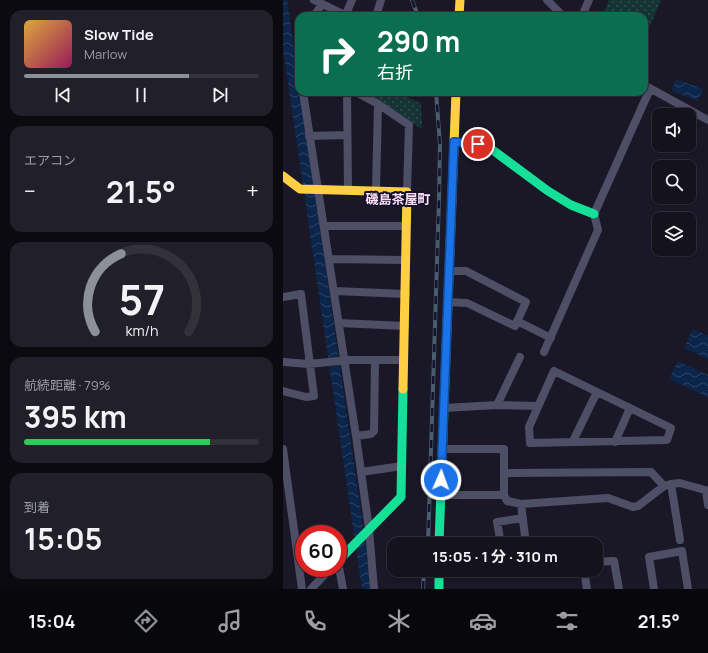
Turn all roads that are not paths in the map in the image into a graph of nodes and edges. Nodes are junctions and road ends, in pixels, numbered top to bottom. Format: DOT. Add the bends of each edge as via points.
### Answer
graph roads {
  1 [pos="314,0"];
  2 [pos="352,0"];
  3 [pos="381,0"];
  4 [pos="460,0"];
  5 [pos="547,0"];
  6 [pos="589,0"];
  7 [pos="322,4"];
  8 [pos="317,12"];
  9 [pos="337,12"];
  10 [pos="347,12"];
  11 [pos="377,12"];
  12 [pos="459,12"];
  13 [pos="559,12"];
  14 [pos="584,12"];
  15 [pos="648,88"];
  16 [pos="304,96"];
  17 [pos="347,96"];
  18 [pos="363,96"];
  19 [pos="456,96"];
  20 [pos="643,96"];
  21 [pos="378,104"];
  22 [pos="708,120"];
  23 [pos="347,135"];
  24 [pos="309,136"];
  25 [pos="454,142"];
  26 [pos="283,176"];
  27 [pos="318,189"];
  28 [pos="347,190"];
  29 [pos="376,190"];
  30 [pos="407,192"];
  31 [pos="594,214"];
  32 [pos="324,226"];
  33 [pos="406,226"];
  34 [pos="329,260"];
  35 [pos="405,260"];
  36 [pos="449,271"];
  37 [pos="335,291"];
  38 [pos="405,294"];
  39 [pos="283,297"];
  40 [pos="448,302"];
  41 [pos="303,313"];
  42 [pos="295,314"];
  43 [pos="517,321"];
  44 [pos="339,323"];
  45 [pos="405,326"];
  46 [pos="551,338"];
  47 [pos="545,352"];
  48 [pos="520,357"];
  49 [pos="404,360"];
  50 [pos="375,361"];
  51 [pos="283,362"];
  52 [pos="343,362"];
  53 [pos="311,364"];
  54 [pos="283,391"];
  55 [pos="597,392"];
  56 [pos="497,405"];
  57 [pos="537,406"];
  58 [pos="444,408"];
  59 [pos="630,408"];
  60 [pos="356,436"];
  61 [pos="573,441"];
  62 [pos="615,442"];
  63 [pos="283,449"];
  64 [pos="442,449"];
  65 [pos="402,466"];
  66 [pos="361,472"];
  67 [pos="504,473"];
  68 [pos="667,485"];
  69 [pos="707,491"];
  70 [pos="440,495"];
  71 [pos="504,496"];
  72 [pos="521,504"];
  73 [pos="708,505"];
  74 [pos="523,518"];
  75 [pos="367,532"];
  76 [pos="439,537"];
  77 [pos="500,537"];
  78 [pos="525,537"];
  79 [pos="680,540"];
  80 [pos="347,552"];
  81 [pos="603,561"];
  82 [pos="322,577"];
  83 [pos="341,577"];
  84 [pos="439,577"];
  85 [pos="585,577"];
  86 [pos="303,589"];
  87 [pos="311,589"];
  88 [pos="343,589"];
  89 [pos="374,589"];
  90 [pos="439,589"];
  91 [pos="587,589"];
  92 [pos="619,589"];
  93 [pos="654,589"];
  94 [pos="688,589"];
  1 -- 7 [label="street"];
  2 -- 10 [label="street"];
  3 -- 11 [label="street"];
  4 -- 12 [label="street"];
  5 -- 13 [label="street"];
  6 -- 14 [label="street"];
  7 -- 8 [label="street"];
  7 -- 9 [label="street"];
  15 -- 22 [label="street"];
  16 -- 24 [label="street"];
  17 -- 23 [label="street"];
  18 -- 21 [label="street"];
  19 -- 25 [label="street"];
  20 -- 31 [label="street"];
  21 -- 29 [label="street"];
  21 -- 30 [label="street" via="409,125"];
  23 -- 24 [label="street"];
  23 -- 28 [label="street"];
  24 -- 27 [label="street"];
  25 -- 31 [label="street" via="490,148 548,191 571,205"];
  25 -- 36 [label="street"];
  26 -- 27 [label="street" via="300,189"];
  27 -- 28 [label="street"];
  27 -- 32 [label="street"];
  28 -- 29 [label="street"];
  29 -- 30 [label="street"];
  30 -- 33 [label="street"];
  31 -- 46 [label="street" via="598,230"];
  32 -- 33 [label="street"];
  32 -- 34 [label="street"];
  33 -- 35 [label="street"];
  34 -- 35 [label="street"];
  34 -- 37 [label="street"];
  35 -- 38 [label="street"];
  36 -- 40 [label="street"];
  36 -- 43 [label="street" via="465,271 526,302"];
  37 -- 38 [label="street"];
  37 -- 44 [label="street"];
  38 -- 45 [label="street"];
  39 -- 41 [label="street" via="301,294"];
  40 -- 43 [label="street" via="467,303 515,326"];
  40 -- 58 [label="street"];
  41 -- 42 [label="street"];
  41 -- 53 [label="street"];
  43 -- 46 [label="street"];
  44 -- 45 [label="street"];
  44 -- 52 [label="street"];
  45 -- 49 [label="street"];
  46 -- 47 [label="street"];
  48 -- 56 [label="street"];
  49 -- 50 [label="street"];
  49 -- 65 [label="street"];
  50 -- 52 [label="street"];
  50 -- 60 [label="street" via="374,431 371,434"];
  51 -- 53 [label="street"];
  52 -- 53 [label="street"];
  52 -- 60 [label="street"];
  53 -- 54 [label="street" via="314,396 307,397"];
  55 -- 57 [label="street" via="554,371"];
  55 -- 59 [label="street"];
  55 -- 61 [label="street"];
  56 -- 57 [label="street"];
  56 -- 58 [label="street"];
  57 -- 61 [label="street" via="529,427 530,443"];
  58 -- 64 [label="street"];
  59 -- 62 [label="street"];
  59 -- 62 [label="street" via="671,428 667,440"];
  60 -- 66 [label="street"];
  61 -- 62 [label="street"];
  63 -- 86 [label="street"];
  64 -- 67 [label="street" via="504,449"];
  64 -- 70 [label="street"];
  65 -- 66 [label="street"];
  65 -- 75 [label="street" via="401,497"];
  66 -- 75 [label="street"];
  67 -- 68 [label="street" via="651,472"];
  67 -- 71 [label="street"];
  68 -- 69 [label="street" via="680,483"];
  68 -- 72 [label="street" via="633,507 608,498"];
  68 -- 79 [label="street"];
  69 -- 73 [label="street"];
  70 -- 71 [label="street"];
  70 -- 76 [label="street"];
  71 -- 72 [label="street" via="507,501"];
  72 -- 74 [label="street"];
  74 -- 77 [label="street" via="497,522"];
  74 -- 78 [label="street"];
  75 -- 80 [label="street"];
  75 -- 89 [label="street"];
  81 -- 92 [label="street" via="615,560"];
  82 -- 87 [label="street"];
  83 -- 88 [label="street"];
  84 -- 90 [label="street"];
  85 -- 91 [label="street"];
  93 -- 94 [label="street" via="649,557 682,552"];
}
